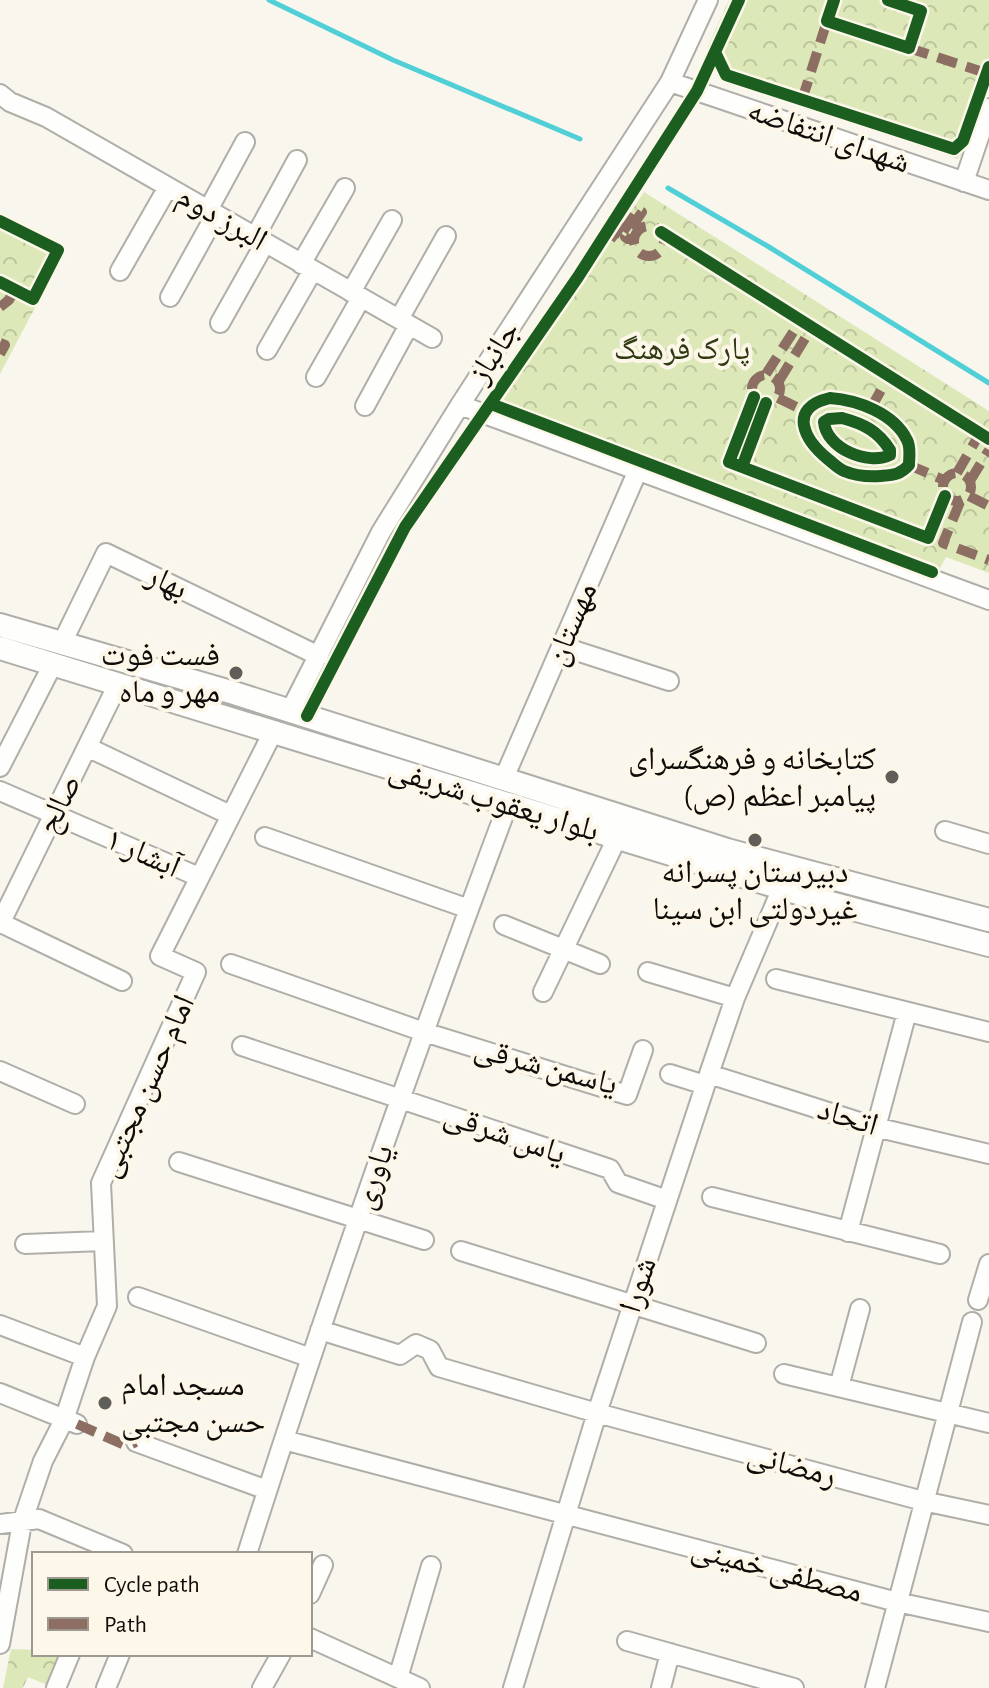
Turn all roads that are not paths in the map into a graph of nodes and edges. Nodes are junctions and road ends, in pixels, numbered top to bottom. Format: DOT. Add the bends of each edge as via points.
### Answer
graph roads {
  1 [pos="708,0"];
  2 [pos="670,82"];
  3 [pos="3,99"];
  4 [pos="989,108"];
  5 [pos="245,142"];
  6 [pos="297,160"];
  7 [pos="964,182"];
  8 [pos="168,187"];
  9 [pos="345,188"];
  10 [pos="989,190"];
  11 [pos="212,212"];
  12 [pos="392,220"];
  13 [pos="446,236"];
  14 [pos="260,240"];
  15 [pos="307,267"];
  16 [pos="120,271"];
  17 [pos="356,295"];
  18 [pos="170,297"];
  19 [pos="404,322"];
  20 [pos="220,323"];
  21 [pos="432,338"];
  22 [pos="267,350"];
  23 [pos="316,377"];
  24 [pos="460,405"];
  25 [pos="365,406"];
  26 [pos="638,470"];
  27 [pos="989,600"];
  28 [pos="0,625"];
  29 [pos="561,646"];
  30 [pos="0,648"];
  31 [pos="58,654"];
  32 [pos="319,656"];
  33 [pos="669,681"];
  34 [pos="118,684"];
  35 [pos="290,711"];
  36 [pos="273,732"];
  37 [pos="87,747"];
  38 [pos="0,767"];
  39 [pos="504,778"];
  40 [pos="0,791"];
  41 [pos="508,804"];
  42 [pos="54,814"];
  43 [pos="230,815"];
  44 [pos="945,831"];
  45 [pos="265,837"];
  46 [pos="617,838"];
  47 [pos="989,844"];
  48 [pos="791,866"];
  49 [pos="199,877"];
  50 [pos="782,888"];
  51 [pos="469,909"];
  52 [pos="989,920"];
  53 [pos="0,924"];
  54 [pos="504,925"];
  55 [pos="989,945"];
  56 [pos="563,949"];
  57 [pos="231,964"];
  58 [pos="600,964"];
  59 [pos="648,972"];
  60 [pos="776,979"];
  61 [pos="122,981"];
  62 [pos="543,992"];
  63 [pos="735,998"];
  64 [pos="907,1012"];
  65 [pos="424,1032"];
  66 [pos="989,1032"];
  67 [pos="242,1046"];
  68 [pos="643,1050"];
  69 [pos="0,1071"];
  70 [pos="670,1074"];
  71 [pos="707,1079"];
  72 [pos="400,1098"];
  73 [pos="75,1104"];
  74 [pos="875,1127"];
  75 [pos="989,1154"];
  76 [pos="179,1162"];
  77 [pos="712,1197"];
  78 [pos="667,1200"];
  79 [pos="358,1220"];
  80 [pos="848,1232"];
  81 [pos="424,1240"];
  82 [pos="103,1241"];
  83 [pos="25,1244"];
  84 [pos="461,1251"];
  85 [pos="940,1254"];
  86 [pos="989,1264"];
  87 [pos="138,1297"];
  88 [pos="978,1300"];
  89 [pos="632,1303"];
  90 [pos="860,1309"];
  91 [pos="972,1322"];
  92 [pos="0,1325"];
  93 [pos="320,1330"];
  94 [pos="756,1343"];
  95 [pos="85,1357"];
  96 [pos="311,1358"];
  97 [pos="784,1374"];
  98 [pos="839,1387"];
  99 [pos="0,1393"];
  100 [pos="597,1413"];
  101 [pos="947,1413"];
  102 [pos="71,1422"];
  103 [pos="989,1423"];
  104 [pos="284,1440"];
  105 [pos="136,1442"];
  106 [pos="267,1490"];
  107 [pos="923,1501"];
  108 [pos="566,1515"];
  109 [pos="989,1515"];
  110 [pos="22,1523"];
  111 [pos="0,1524"];
  112 [pos="115,1552"];
  113 [pos="248,1552"];
  114 [pos="323,1565"];
  115 [pos="431,1566"];
  116 [pos="312,1590"];
  117 [pos="897,1602"];
  118 [pos="989,1622"];
  119 [pos="312,1639"];
  120 [pos="627,1641"];
  121 [pos="0,1644"];
  122 [pos="670,1653"];
  123 [pos="69,1656"];
  124 [pos="119,1656"];
  125 [pos="280,1656"];
  126 [pos="398,1678"];
  127 [pos="774,1686"];
  128 [pos="56,1688"];
  129 [pos="106,1688"];
  130 [pos="262,1688"];
  131 [pos="420,1688"];
  132 [pos="513,1688"];
  133 [pos="661,1688"];
  134 [pos="794,1688"];
  135 [pos="875,1688"];
  1 -- 2 [label="street, جانباز"];
  2 -- 7 [label="street, شهدای انتفاضه"];
  2 -- 24 [label="street, جانباز"];
  3 -- 8 [label="street, البرز دوم" via="46,117"];
  4 -- 7 [label="street"];
  5 -- 11 [label="street"];
  6 -- 14 [label="street"];
  7 -- 10 [label="street, شهدای انتفاضه"];
  8 -- 11 [label="street, البرز دوم"];
  8 -- 16 [label="street"];
  9 -- 15 [label="street"];
  11 -- 14 [label="street, البرز دوم"];
  11 -- 18 [label="street"];
  12 -- 17 [label="street"];
  13 -- 19 [label="street"];
  14 -- 15 [label="street, البرز دوم"];
  14 -- 20 [label="street"];
  15 -- 17 [label="street, البرز دوم"];
  15 -- 22 [label="street"];
  17 -- 19 [label="street, البرز دوم"];
  17 -- 23 [label="street"];
  19 -- 21 [label="street, البرز دوم"];
  19 -- 25 [label="street"];
  24 -- 26 [label="street"];
  24 -- 32 [label="street, جانباز" via="381,532"];
  26 -- 27 [label="street"];
  26 -- 29 [label="street, مهستان"];
  28 -- 31 [label="main road, بلوار یعقوب شریفی"];
  29 -- 33 [label="street"];
  29 -- 39 [label="street, مهستان"];
  30 -- 31 [label="main road, بلوار یعقوب شریفی"];
  31 -- 32 [label="street, بهار" via="106,553"];
  31 -- 34 [label="main road, بلوار یعقوب شریفی"];
  31 -- 35 [label="main road, بلوار یعقوب شریفی"];
  31 -- 38 [label="street"];
  32 -- 35 [label="street, جانباز"];
  34 -- 36 [label="main road, بلوار یعقوب شریفی"];
  34 -- 37 [label="street, صالح"];
  35 -- 36 [label="main road"];
  35 -- 39 [label="main road, بلوار یعقوب شریفی"];
  36 -- 41 [label="main road, بلوار یعقوب شریفی"];
  36 -- 43 [label="street, امام حسن مجتبی"];
  37 -- 42 [label="street, صالح"];
  37 -- 43 [label="street"];
  39 -- 41 [label="main road"];
  39 -- 48 [label="main road, بلوار یعقوب شریفی"];
  40 -- 42 [label="street, آبشار ۱"];
  41 -- 46 [label="main road, بلوار یعقوب شریفی"];
  41 -- 51 [label="street, یاوری"];
  42 -- 49 [label="street, آبشار ۱"];
  42 -- 53 [label="street, صالح"];
  43 -- 49 [label="street, امام حسن مجتبی"];
  44 -- 47 [label="street"];
  45 -- 51 [label="street"];
  46 -- 50 [label="main road, بلوار یعقوب شریفی"];
  46 -- 56 [label="street"];
  48 -- 50 [label="main road"];
  48 -- 52 [label="main road, بلوار یعقوب شریفی"];
  49 -- 82 [label="street, امام حسن مجتبی" via="160,956 196,972 101,1183"];
  50 -- 55 [label="main road, بلوار یعقوب شریفی"];
  50 -- 63 [label="street, شورا"];
  51 -- 65 [label="street, یاوری"];
  53 -- 61 [label="street"];
  54 -- 56 [label="street"];
  56 -- 58 [label="street"];
  56 -- 62 [label="street"];
  57 -- 65 [label="street"];
  59 -- 63 [label="street"];
  60 -- 64 [label="street"];
  63 -- 71 [label="street, شورا"];
  64 -- 66 [label="street"];
  64 -- 74 [label="street"];
  65 -- 68 [label="street, یاسمن شرقی" via="627,1095"];
  65 -- 72 [label="street, یاوری"];
  67 -- 72 [label="street, یاس شرقی"];
  69 -- 73 [label="street"];
  70 -- 71 [label="street, اتحاد"];
  71 -- 74 [label="street, اتحاد"];
  71 -- 78 [label="street, شورا"];
  72 -- 78 [label="street, یاس شرقی" via="610,1169 618,1183"];
  72 -- 79 [label="street, یاوری"];
  74 -- 75 [label="street, اتحاد"];
  74 -- 80 [label="street"];
  76 -- 79 [label="street"];
  77 -- 80 [label="street"];
  78 -- 89 [label="street, شورا"];
  79 -- 81 [label="street"];
  79 -- 93 [label="street, یاوری"];
  80 -- 85 [label="street"];
  82 -- 83 [label="street"];
  82 -- 95 [label="street, امام حسن مجتبی" via="107,1306"];
  84 -- 89 [label="street"];
  86 -- 88 [label="street"];
  87 -- 96 [label="street"];
  89 -- 94 [label="street"];
  89 -- 100 [label="street, شورا"];
  90 -- 98 [label="street"];
  91 -- 101 [label="street"];
  92 -- 95 [label="street"];
  93 -- 96 [label="street, یاوری"];
  93 -- 100 [label="street, رمضانی" via="400,1355 416,1344 430,1350 439,1367"];
  95 -- 102 [label="street, امام حسن مجتبی"];
  96 -- 104 [label="street, یاوری"];
  97 -- 98 [label="street"];
  98 -- 101 [label="street"];
  99 -- 102 [label="street"];
  100 -- 107 [label="street, رمضانی"];
  100 -- 108 [label="street, شورا"];
  101 -- 103 [label="street"];
  101 -- 107 [label="street"];
  102 -- 110 [label="street, امام حسن مجتبی" via="43,1461"];
  104 -- 106 [label="street, یاوری"];
  104 -- 108 [label="street, مصطفی خمینی"];
  105 -- 106 [label="street"];
  106 -- 113 [label="street, یاوری"];
  107 -- 109 [label="street, رمضانی"];
  107 -- 117 [label="street"];
  108 -- 117 [label="street, مصطفی خمینی"];
  108 -- 132 [label="street, شورا"];
  110 -- 111 [label="street"];
  110 -- 112 [label="street" via="39,1519"];
  110 -- 121 [label="street, امام حسن مجتبی"];
  114 -- 116 [label="street"];
  115 -- 126 [label="street"];
  117 -- 118 [label="street, مصطفی خمینی"];
  117 -- 135 [label="street"];
  119 -- 126 [label="street"];
  120 -- 122 [label="street"];
  122 -- 127 [label="street"];
  122 -- 133 [label="street"];
  123 -- 128 [label="street"];
  124 -- 129 [label="street"];
  125 -- 130 [label="street"];
  126 -- 131 [label="street"];
  127 -- 134 [label="street"];
}
